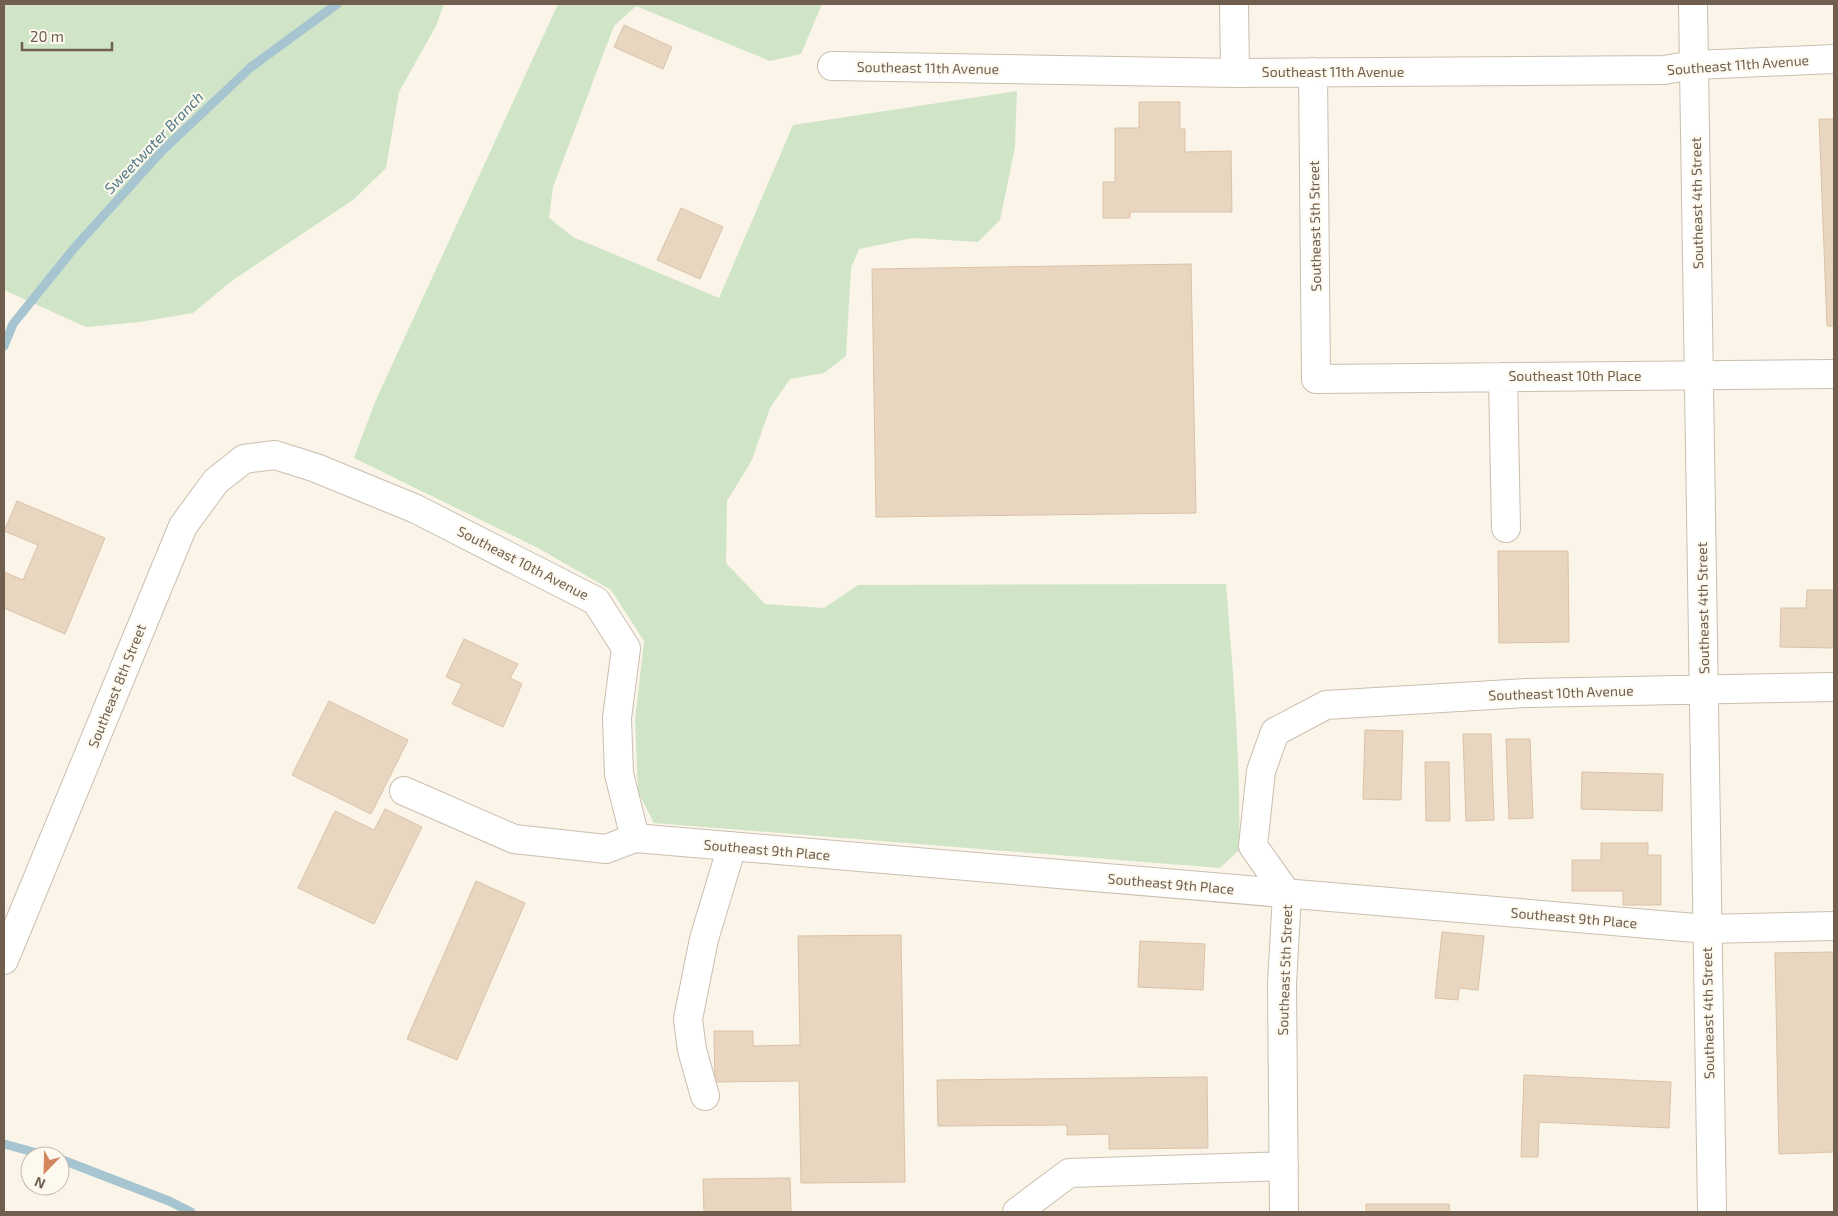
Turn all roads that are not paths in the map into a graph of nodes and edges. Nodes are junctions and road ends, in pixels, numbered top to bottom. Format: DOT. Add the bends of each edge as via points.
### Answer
graph roads {
  1 [pos="1234,4"];
  2 [pos="1693,4"];
  3 [pos="1834,59"];
  4 [pos="1694,65"];
  5 [pos="832,66"];
  6 [pos="1313,72"];
  7 [pos="1235,73"];
  8 [pos="1834,374"];
  9 [pos="1700,375"];
  10 [pos="1503,377"];
  11 [pos="1316,379"];
  12 [pos="275,455"];
  13 [pos="1506,528"];
  14 [pos="1834,687"];
  15 [pos="1704,689"];
  16 [pos="1292,722"];
  17 [pos="404,791"];
  18 [pos="635,838"];
  19 [pos="732,846"];
  20 [pos="1287,894"];
  21 [pos="1834,926"];
  22 [pos="1707,929"];
  23 [pos="4,960"];
  24 [pos="705,1096"];
  25 [pos="1284,1166"];
  26 [pos="1017,1212"];
  27 [pos="1284,1212"];
  28 [pos="1712,1212"];
  1 -- 7 [label="street"];
  2 -- 4 [label="street, Southeast 4th Street"];
  3 -- 4 [label="street, Southeast 11th Avenue"];
  4 -- 6 [label="street, Southeast 11th Avenue" via="1664,70"];
  4 -- 9 [label="street, Southeast 4th Street"];
  5 -- 7 [label="street, Southeast 11th Avenue"];
  6 -- 7 [label="street, Southeast 11th Avenue"];
  6 -- 11 [label="street, Southeast 5th Street"];
  8 -- 9 [label="street, Southeast 10th Place"];
  9 -- 10 [label="street, Southeast 10th Place"];
  9 -- 15 [label="street, Southeast 4th Street"];
  10 -- 11 [label="street, Southeast 10th Place"];
  10 -- 13 [label="street"];
  12 -- 18 [label="street, Southeast 10th Avenue" via="316,468 416,509 596,601 626,648 617,718 619,774"];
  12 -- 23 [label="street, Southeast 8th Street" via="244,459 216,481 183,526"];
  14 -- 15 [label="street, Southeast 10th Avenue"];
  15 -- 16 [label="street, Southeast 10th Avenue" via="1527,693 1326,705"];
  15 -- 22 [label="street, Southeast 4th Street"];
  16 -- 20 [label="street, Southeast 5th Street" via="1275,732 1261,771 1253,846"];
  17 -- 18 [label="street" via="514,839 606,849"];
  18 -- 19 [label="street, Southeast 9th Place"];
  19 -- 20 [label="street, Southeast 9th Place"];
  19 -- 24 [label="street" via="704,939 688,1019 692,1050"];
  20 -- 22 [label="street, Southeast 9th Place"];
  20 -- 25 [label="street, Southeast 5th Street" via="1282,984"];
  21 -- 22 [label="street, Southeast 9th Place"];
  22 -- 28 [label="street, Southeast 4th Street"];
  25 -- 26 [label="street" via="1069,1173"];
  25 -- 27 [label="street, Southeast 5th Street"];
}
